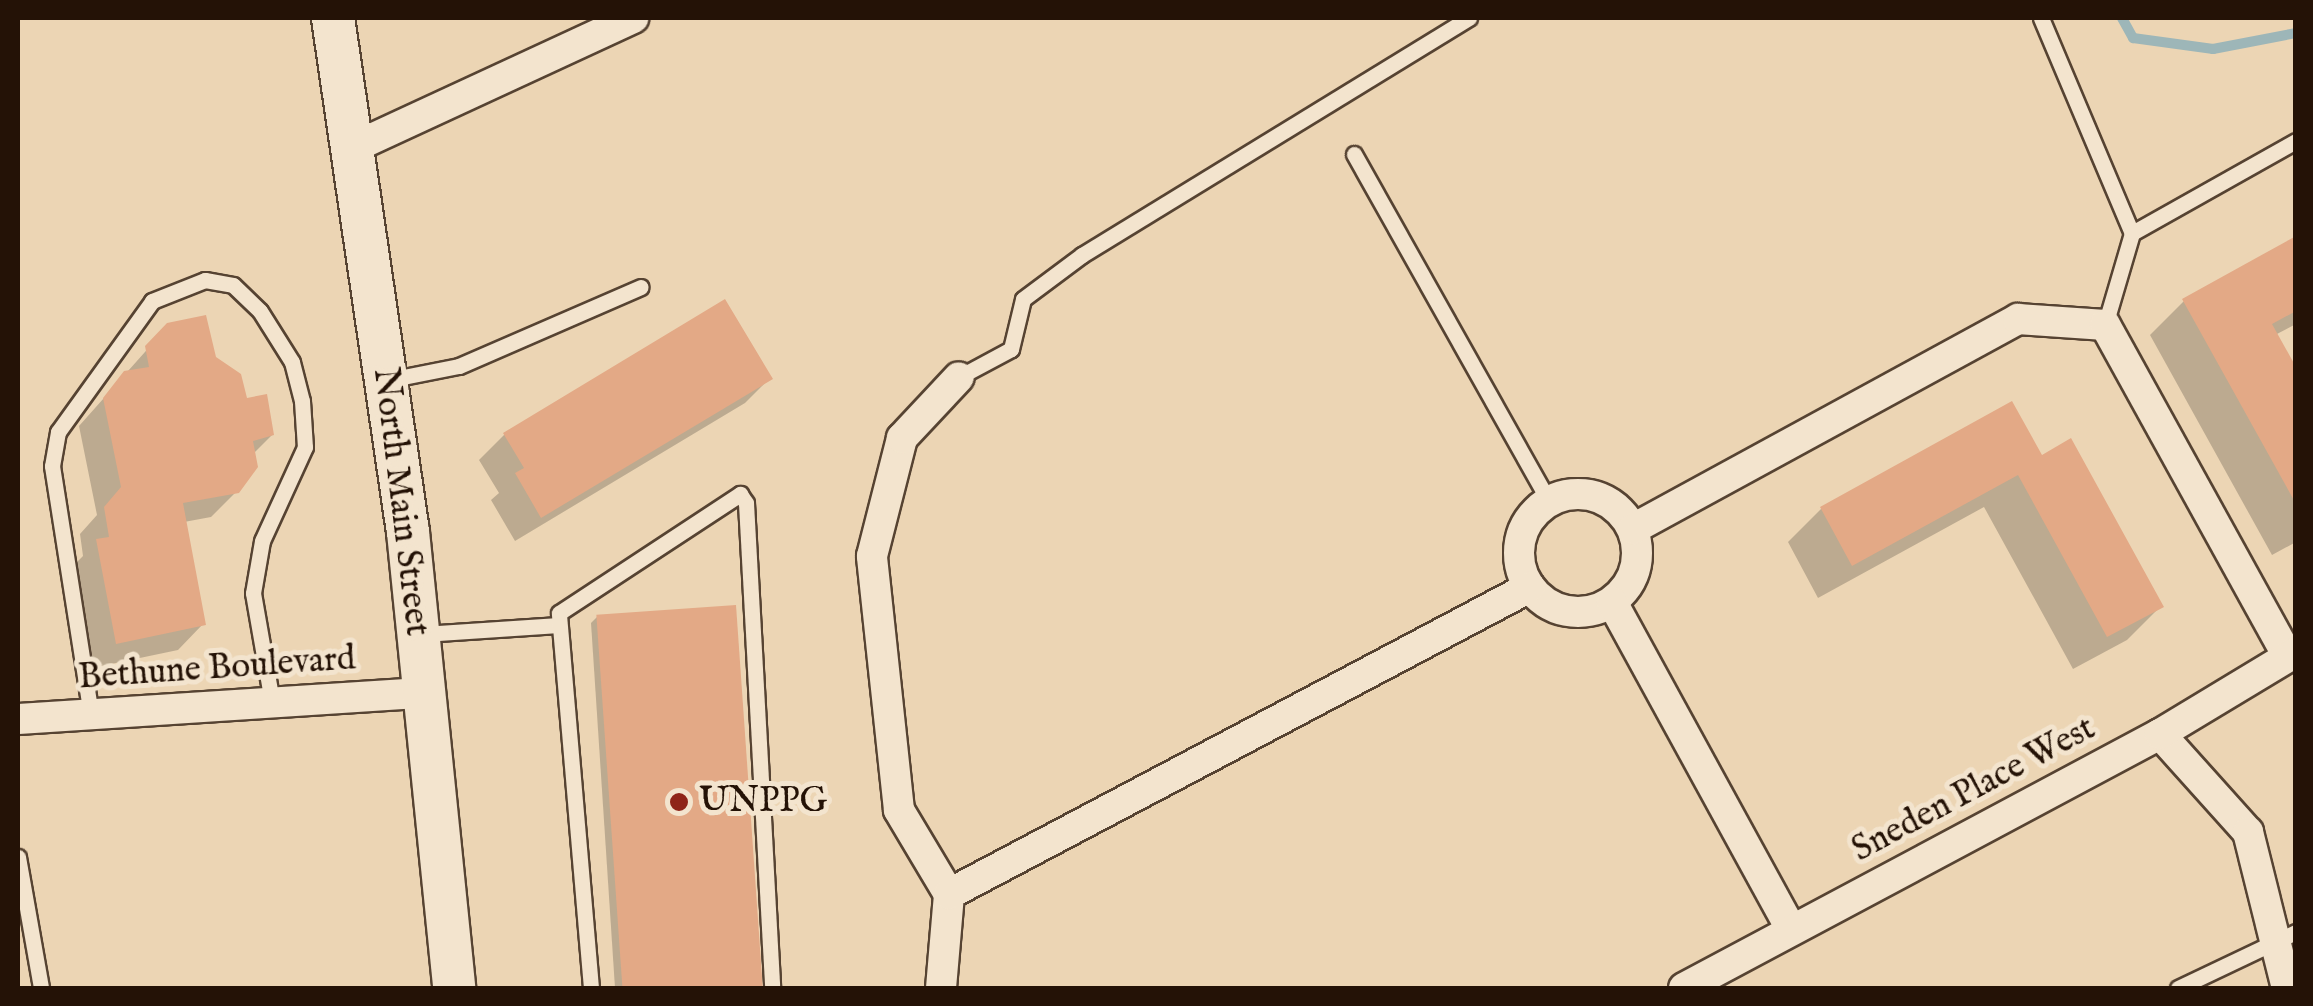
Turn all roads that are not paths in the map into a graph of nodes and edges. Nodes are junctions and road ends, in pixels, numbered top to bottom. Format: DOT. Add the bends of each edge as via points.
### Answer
graph roads {
  1 [pos="334,18"];
  2 [pos="633,18"];
  3 [pos="1469,18"];
  4 [pos="2040,18"];
  5 [pos="2296,141"];
  6 [pos="352,148"];
  7 [pos="1354,154"];
  8 [pos="2132,233"];
  9 [pos="641,287"];
  10 [pos="2105,325"];
  11 [pos="958,377"];
  12 [pos="386,380"];
  13 [pos="1550,503"];
  14 [pos="1633,528"];
  15 [pos="1530,587"];
  16 [pos="1612,602"];
  17 [pos="558,625"];
  18 [pos="417,634"];
  19 [pos="2292,654"];
  20 [pos="422,693"];
  21 [pos="272,702"];
  22 [pos="91,714"];
  23 [pos="18,719"];
  24 [pos="2160,734"];
  25 [pos="18,856"];
  26 [pos="948,894"];
  27 [pos="1790,929"];
  28 [pos="2285,936"];
  29 [pos="41,988"];
  30 [pos="454,988"];
  31 [pos="591,988"];
  32 [pos="772,988"];
  33 [pos="941,988"];
  34 [pos="1684,988"];
  35 [pos="2178,988"];
  36 [pos="2287,988"];
  1 -- 6 [label="main road, North Main Street"];
  2 -- 6 [label="street"];
  3 -- 11 [label="lane" via="1082,255 1023,299 1011,349"];
  4 -- 8 [label="lane"];
  5 -- 8 [label="lane"];
  6 -- 12 [label="main road, North Main Street"];
  7 -- 13 [label="lane"];
  8 -- 10 [label="lane"];
  9 -- 12 [label="lane" via="459,366"];
  10 -- 14 [label="street" via="2018,319"];
  10 -- 19 [label="street"];
  11 -- 26 [label="street" via="902,438 872,556 899,810"];
  12 -- 18 [label="main road, North Main Street"];
  13 -- 14 [label="street" via="1591,494 1608,501"];
  13 -- 15 [label="street" via="1527,522 1520,539 1518,558"];
  14 -- 16 [label="street" via="1636,569"];
  15 -- 16 [label="street" via="1552,607 1572,612"];
  15 -- 26 [label="street"];
  16 -- 27 [label="street"];
  17 -- 18 [label="lane"];
  17 -- 31 [label="lane"];
  17 -- 32 [label="lane" via="559,613 740,494 746,503"];
  18 -- 20 [label="main road, North Main Street"];
  19 -- 24 [label="street, Sneden Place West"];
  20 -- 21 [label="street, Bethune Boulevard"];
  20 -- 30 [label="main road, North Main Street"];
  21 -- 22 [label="street, Bethune Boulevard"];
  21 -- 22 [label="lane" via="253,593 262,541 305,447 302,401 292,362 260,311 233,285 205,280 152,301 58,432 52,466"];
  22 -- 23 [label="street, Bethune Boulevard"];
  24 -- 27 [label="street, Sneden Place West"];
  24 -- 28 [label="street" via="2248,832"];
  25 -- 29 [label="lane"];
  26 -- 33 [label="street"];
  27 -- 34 [label="street, Sneden Place West"];
  28 -- 35 [label="lane"];
  28 -- 36 [label="street"];
}
